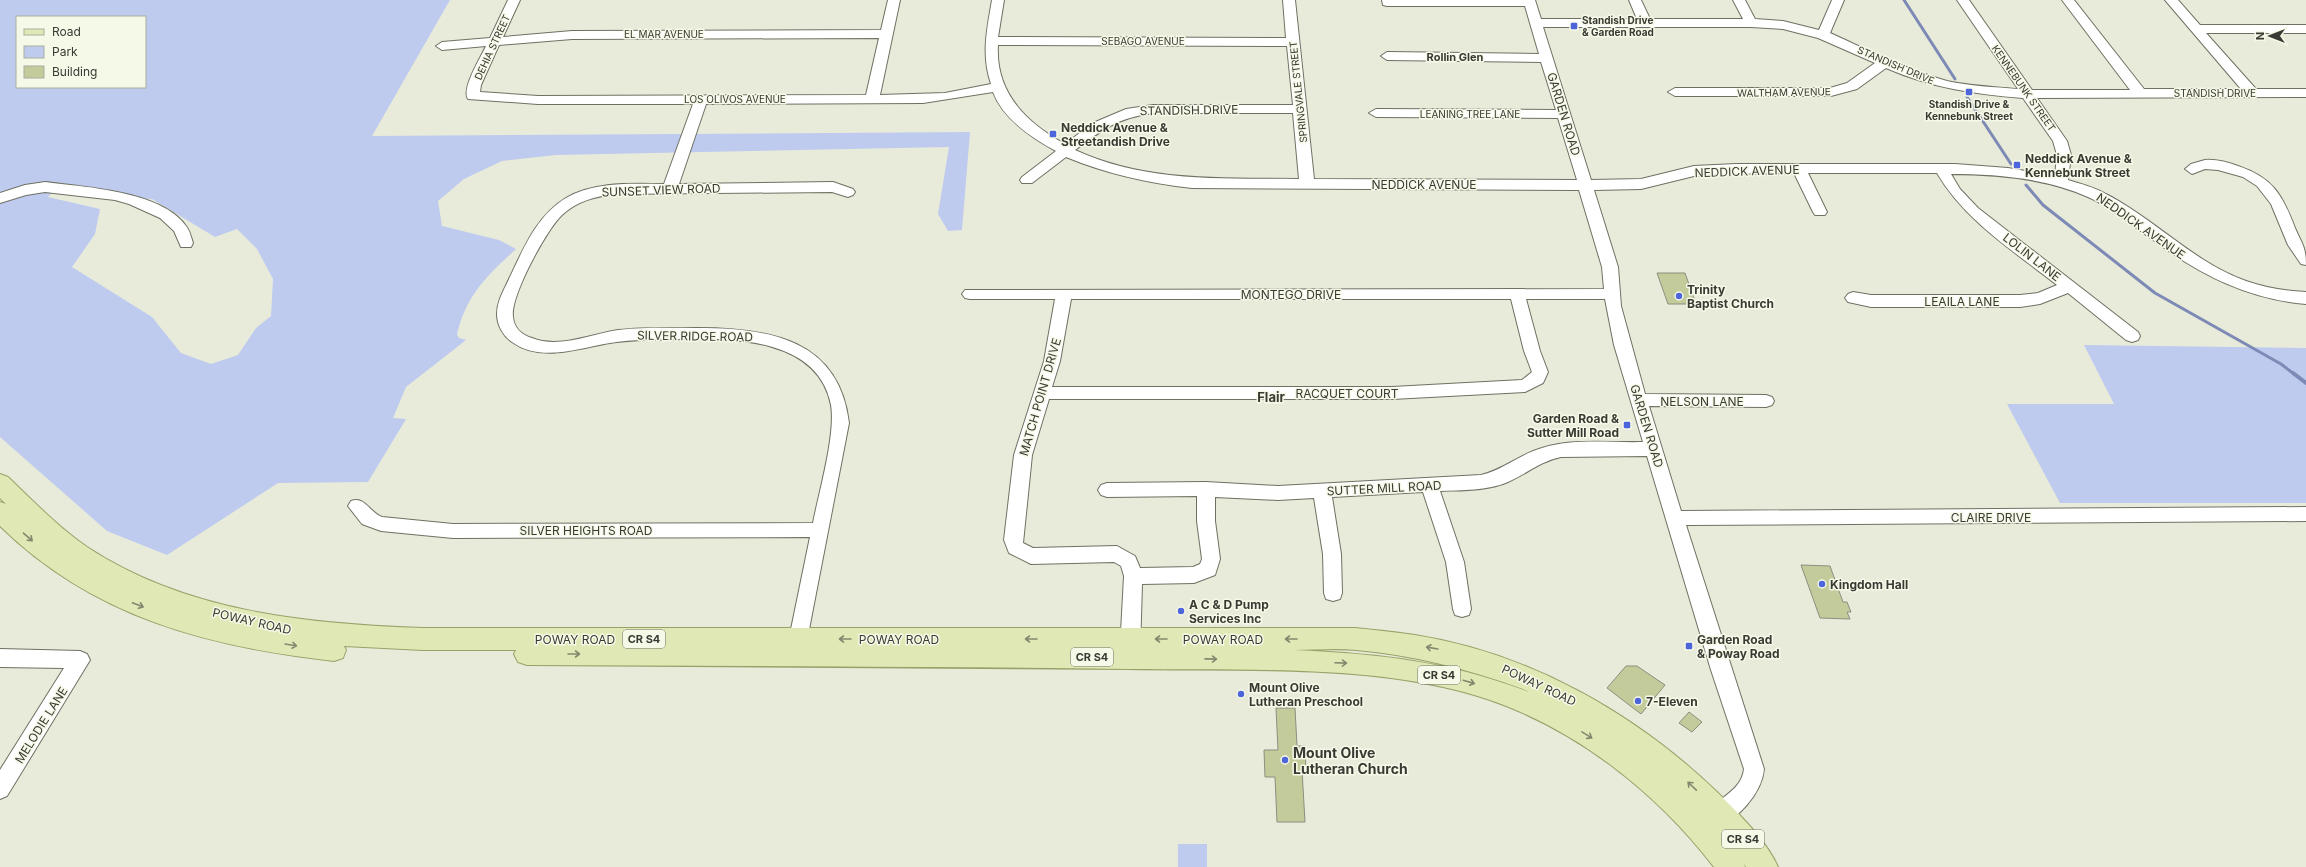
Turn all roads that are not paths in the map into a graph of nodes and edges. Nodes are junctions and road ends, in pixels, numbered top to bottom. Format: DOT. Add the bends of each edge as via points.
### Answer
graph roads {
  1 [pos="514,0"];
  2 [pos="894,0"];
  3 [pos="998,0"];
  4 [pos="1289,0"];
  5 [pos="1635,0"];
  6 [pos="1739,0"];
  7 [pos="1838,0"];
  8 [pos="1963,0"];
  9 [pos="2068,0"];
  10 [pos="2171,0"];
  11 [pos="1529,1"];
  12 [pos="1387,2"];
  13 [pos="1536,23"];
  14 [pos="1645,23"];
  15 [pos="1751,23"];
  16 [pos="2196,29"];
  17 [pos="2306,29"];
  18 [pos="886,34"];
  19 [pos="1823,35"];
  20 [pos="494,40"];
  21 [pos="992,41"];
  22 [pos="1293,42"];
  23 [pos="442,46"];
  24 [pos="1386,56"];
  25 [pos="1547,58"];
  26 [pos="1885,62"];
  27 [pos="997,87"];
  28 [pos="1675,92"];
  29 [pos="2140,93"];
  30 [pos="2252,93"];
  31 [pos="2306,93"];
  32 [pos="2028,94"];
  33 [pos="473,96"];
  34 [pos="701,99"];
  35 [pos="872,99"];
  36 [pos="1300,109"];
  37 [pos="1376,113"];
  38 [pos="1564,114"];
  39 [pos="1066,151"];
  40 [pos="1799,169"];
  41 [pos="1941,169"];
  42 [pos="2192,169"];
  43 [pos="1028,180"];
  44 [pos="2061,182"];
  45 [pos="1307,184"];
  46 [pos="1586,185"];
  47 [pos="670,188"];
  48 [pos="848,192"];
  49 [pos="0,198"];
  50 [pos="1820,212"];
  51 [pos="186,243"];
  52 [pos="2306,260"];
  53 [pos="2069,287"];
  54 [pos="970,294"];
  55 [pos="1064,294"];
  56 [pos="1517,294"];
  57 [pos="1612,294"];
  58 [pos="1853,298"];
  59 [pos="2306,298"];
  60 [pos="507,300"];
  61 [pos="2132,336"];
  62 [pos="1042,393"];
  63 [pos="1639,400"];
  64 [pos="1766,401"];
  65 [pos="1654,449"];
  66 [pos="0,484"];
  67 [pos="1429,485"];
  68 [pos="1206,489"];
  69 [pos="1107,490"];
  70 [pos="1322,491"];
  71 [pos="357,506"];
  72 [pos="0,510"];
  73 [pos="2306,514"];
  74 [pos="1675,518"];
  75 [pos="821,530"];
  76 [pos="1133,576"];
  77 [pos="1333,593"];
  78 [pos="1462,609"];
  79 [pos="797,647"];
  80 [pos="1130,648"];
  81 [pos="0,658"];
  82 [pos="0,789"];
  83 [pos="1711,822"];
  84 [pos="1731,867"];
  85 [pos="1764,867"];
  1 -- 20 [label="street, DEHIA STREET"];
  2 -- 18 [label="street"];
  3 -- 21 [label="street, NEDDICK AVENUE"];
  4 -- 22 [label="street, SPRINGVALE STREET"];
  5 -- 14 [label="street"];
  6 -- 15 [label="street"];
  7 -- 19 [label="street"];
  8 -- 32 [label="street, KENNEBUNK STREET"];
  9 -- 29 [label="street"];
  10 -- 16 [label="street"];
  11 -- 12 [label="street"];
  11 -- 13 [label="street, GARDEN ROAD"];
  13 -- 14 [label="street, STANDISH DRIVE"];
  13 -- 25 [label="street, GARDEN ROAD"];
  14 -- 15 [label="street, STANDISH DRIVE"];
  15 -- 19 [label="street, STANDISH DRIVE" via="1789,26"];
  16 -- 17 [label="street"];
  16 -- 30 [label="street"];
  18 -- 20 [label="street, EL MAR AVENUE" via="572,35"];
  18 -- 35 [label="street"];
  19 -- 26 [label="street, STANDISH DRIVE"];
  20 -- 23 [label="street, EL MAR AVENUE"];
  20 -- 33 [label="street, DEHIA STREET" via="474,85"];
  21 -- 22 [label="street, SEBAGO AVENUE"];
  21 -- 27 [label="street, NEDDICK AVENUE" via="992,69"];
  22 -- 36 [label="street, SPRINGVALE STREET"];
  24 -- 25 [label="street"];
  25 -- 38 [label="street, GARDEN ROAD"];
  26 -- 28 [label="street, WALTHAM AVENUE" via="1852,86 1831,92"];
  26 -- 32 [label="street, STANDISH DRIVE" via="1917,76 1958,88"];
  27 -- 35 [label="street, LOS OLIVOS AVENUE" via="934,98"];
  27 -- 39 [label="street, NEDDICK AVENUE" via="1022,122"];
  29 -- 30 [label="street, STANDISH DRIVE"];
  29 -- 32 [label="street, STANDISH DRIVE"];
  30 -- 31 [label="street, STANDISH DRIVE"];
  32 -- 44 [label="street, KENNEBUNK STREET" via="2055,132 2062,148 2065,161"];
  33 -- 34 [label="street, LOS OLIVOS AVENUE" via="532,100"];
  34 -- 35 [label="street, LOS OLIVOS AVENUE"];
  34 -- 47 [label="street"];
  36 -- 39 [label="street, STANDISH DRIVE" via="1139,110 1098,126"];
  36 -- 45 [label="street, SPRINGVALE STREET"];
  37 -- 38 [label="street, LEANING TREE LANE"];
  38 -- 46 [label="street, GARDEN ROAD"];
  39 -- 43 [label="street, STANDISH DRIVE"];
  39 -- 45 [label="street, NEDDICK AVENUE" via="1108,169 1159,180 1192,183"];
  40 -- 41 [label="street, NEDDICK AVENUE"];
  40 -- 46 [label="street, NEDDICK AVENUE" via="1706,170 1641,184"];
  40 -- 50 [label="street"];
  41 -- 44 [label="street, NEDDICK AVENUE" via="1998,171"];
  41 -- 53 [label="street, LOLIN LANE" via="1955,192 1973,211"];
  42 -- 52 [label="street" via="2202,165 2218,165 2245,173 2266,185 2278,200 2289,234"];
  44 -- 59 [label="street, NEDDICK AVENUE" via="2102,197 2190,260 2224,280 2266,294"];
  45 -- 46 [label="street, NEDDICK AVENUE"];
  46 -- 57 [label="street, GARDEN ROAD" via="1610,267"];
  47 -- 48 [label="street, SUNSET VIEW ROAD" via="833,187"];
  47 -- 60 [label="street, SUNSET VIEW ROAD" via="607,189 565,204 544,226"];
  49 -- 51 [label="street" via="45,187 115,195 134,200 165,215 180,228"];
  53 -- 58 [label="street, LEAILA LANE" via="2040,298 2020,301 1871,301"];
  53 -- 61 [label="street, LOLIN LANE"];
  54 -- 55 [label="street, MONTEGO DRIVE"];
  55 -- 56 [label="street, MONTEGO DRIVE"];
  55 -- 62 [label="street, MATCH POINT DRIVE" via="1055,347"];
  56 -- 57 [label="street, MONTEGO DRIVE"];
  56 -- 62 [label="street, RACQUET COURT" via="1540,372 1537,379 1525,386 1400,393"];
  57 -- 63 [label="street, GARDEN ROAD" via="1618,331"];
  60 -- 75 [label="street, SILVER RIDGE ROAD" via="503,313 508,329 517,338 533,345 562,346 605,338 644,335 742,335 783,344 811,360 832,384 841,415"];
  62 -- 76 [label="street, MATCH POINT DRIVE" via="1029,433 1019,478 1013,532 1015,548 1031,556 1118,554 1129,562"];
  63 -- 64 [label="street, NELSON LANE"];
  63 -- 65 [label="street, GARDEN ROAD"];
  65 -- 67 [label="street, SUTTER MILL ROAD" via="1562,450 1544,454 1512,473 1492,480"];
  65 -- 74 [label="street, GARDEN ROAD"];
  66 -- 79 [label="main road, POWAY ROAD / CR S4" via="46,529 79,554 115,576 205,610 267,626 339,636 401,639"];
  67 -- 70 [label="street, SUTTER MILL ROAD"];
  67 -- 78 [label="street" via="1455,562"];
  68 -- 69 [label="street, SUTTER MILL ROAD"];
  68 -- 70 [label="street, SUTTER MILL ROAD" via="1278,493"];
  68 -- 76 [label="street" via="1206,521 1211,559 1208,569 1194,575"];
  70 -- 77 [label="street" via="1332,554"];
  71 -- 75 [label="street, SILVER HEIGHTS ROAD" via="368,519 381,524 453,531"];
  72 -- 79 [label="main road, POWAY ROAD / CR S4, one-way" via="54,559 88,580 134,604 191,624 242,637 345,651"];
  73 -- 74 [label="street, CLAIRE DRIVE"];
  74 -- 83 [label="street, GARDEN ROAD" via="1754,769 1750,788"];
  75 -- 79 [label="street, SILVER RIDGE ROAD"];
  76 -- 80 [label="street, MATCH POINT DRIVE"];
  79 -- 80 [label="main road, POWAY ROAD / CR S4"];
  80 -- 83 [label="main road, POWAY ROAD / CR S4" via="1375,665 1416,670 1479,685 1539,708 1596,741"];
  81 -- 82 [label="street, MELODIE LANE" via="80,660"];
  83 -- 84 [label="main road, POWAY ROAD / CR S4"];
  83 -- 85 [label="main road, POWAY ROAD / CR S4"];
}
